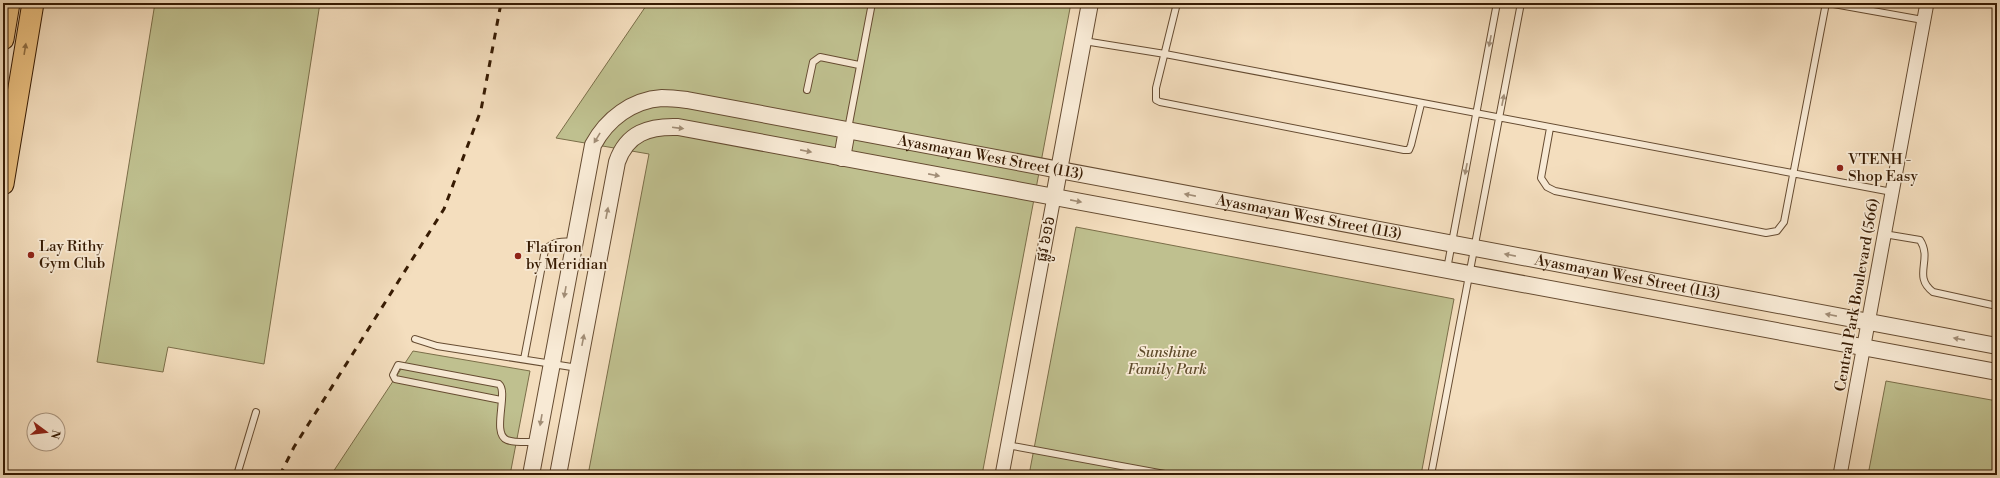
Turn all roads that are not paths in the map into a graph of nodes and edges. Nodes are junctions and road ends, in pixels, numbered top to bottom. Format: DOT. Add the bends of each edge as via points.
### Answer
graph roads {
  1 [pos="9,3"];
  2 [pos="32,3"];
  3 [pos="872,3"];
  4 [pos="1090,3"];
  5 [pos="1177,3"];
  6 [pos="1497,3"];
  7 [pos="1521,3"];
  8 [pos="1827,3"];
  9 [pos="1927,3"];
  10 [pos="1924,20"];
  11 [pos="3,39"];
  12 [pos="1083,41"];
  13 [pos="1165,54"];
  14 [pos="860,65"];
  15 [pos="12,74"];
  16 [pos="807,90"];
  17 [pos="1421,104"];
  18 [pos="1476,114"];
  19 [pos="1499,118"];
  20 [pos="1550,128"];
  21 [pos="847,130"];
  22 [pos="842,158"];
  23 [pos="1059,170"];
  24 [pos="1793,174"];
  25 [pos="3,184"];
  26 [pos="1892,192"];
  27 [pos="1054,197"];
  28 [pos="1347,224"];
  29 [pos="1884,234"];
  30 [pos="574,242"];
  31 [pos="1452,244"];
  32 [pos="1475,248"];
  33 [pos="1342,250"];
  34 [pos="1447,270"];
  35 [pos="1470,274"];
  36 [pos="1706,291"];
  37 [pos="1997,306"];
  38 [pos="1701,317"];
  39 [pos="1868,322"];
  40 [pos="414,339"];
  41 [pos="1997,344"];
  42 [pos="1864,348"];
  43 [pos="524,359"];
  44 [pos="552,364"];
  45 [pos="578,368"];
  46 [pos="1997,372"];
  47 [pos="501,400"];
  48 [pos="256,412"];
  49 [pos="537,442"];
  50 [pos="1007,445"];
  51 [pos="564,446"];
  52 [pos="237,475"];
  53 [pos="531,475"];
  54 [pos="558,475"];
  55 [pos="1002,475"];
  56 [pos="1170,475"];
  57 [pos="1431,475"];
  58 [pos="1840,475"];
  1 -- 11 [label="highway"];
  15 -- 2 [label="highway, one-way"];
  3 -- 14 [label="lane"];
  4 -- 12 [label="street, ផ្លូវ ៦១៦"];
  5 -- 13 [label="lane"];
  6 -- 18 [label="lane, one-way"];
  19 -- 7 [label="lane, one-way"];
  8 -- 10 [label="lane"];
  8 -- 24 [label="lane"];
  9 -- 10 [label="street, Central Park Boulevard (566)"];
  10 -- 26 [label="street, Central Park Boulevard (566)"];
  12 -- 13 [label="lane"];
  12 -- 23 [label="street, ផ្លូវ ៦១៦"];
  13 -- 17 [label="lane"];
  13 -- 17 [label="lane" via="1156,88 1156,100 1356,142 1409,150"];
  14 -- 16 [label="lane" via="820,57 813,62"];
  14 -- 21 [label="lane"];
  15 -- 25 [label="highway"];
  17 -- 18 [label="lane"];
  18 -- 19 [label="lane"];
  18 -- 31 [label="lane, one-way"];
  19 -- 20 [label="lane"];
  19 -- 32 [label="lane"];
  20 -- 24 [label="lane"];
  20 -- 24 [label="lane" via="1541,178 1547,187 1555,191 1766,233 1777,231 1784,222"];
  21 -- 22 [label="street"];
  21 -- 23 [label="street, Ayasmayan West Street (113)"];
  21 -- 30 [label="street, Ayasmayan West Street (113), one-way" via="687,100 662,98 639,102 624,110 600,133 593,145"];
  22 -- 27 [label="street, Ayasmayan West Street (113), one-way"];
  45 -- 22 [label="street, Ayasmayan West Street (113), one-way" via="617,162 621,149 630,139 653,128 678,127"];
  23 -- 27 [label="street, ផ្លូវ ៦១៦"];
  28 -- 23 [label="street, Ayasmayan West Street (113), one-way"];
  24 -- 26 [label="lane"];
  26 -- 29 [label="street, Central Park Boulevard (566)"];
  27 -- 33 [label="street, Ayasmayan West Street (113), one-way"];
  27 -- 50 [label="street, ផ្លូវ ៦១៦"];
  28 -- 31 [label="street, Ayasmayan West Street (113)"];
  28 -- 33 [label="street"];
  29 -- 37 [label="lane" via="1920,240 1924,246 1925,256 1922,276 1925,286 1933,292"];
  29 -- 39 [label="street, Central Park Boulevard (566)"];
  30 -- 43 [label="lane" via="561,241 545,250"];
  30 -- 44 [label="street, Ayasmayan West Street (113), one-way"];
  31 -- 32 [label="street, Ayasmayan West Street (113)"];
  31 -- 34 [label="lane"];
  32 -- 35 [label="lane"];
  36 -- 32 [label="street, Ayasmayan West Street (113), one-way"];
  33 -- 34 [label="street, Ayasmayan West Street (113)"];
  34 -- 35 [label="street, Ayasmayan West Street (113)"];
  35 -- 38 [label="street, Ayasmayan West Street (113)"];
  35 -- 57 [label="lane"];
  36 -- 38 [label="street"];
  39 -- 36 [label="street, Ayasmayan West Street (113), one-way"];
  38 -- 42 [label="street, Ayasmayan West Street (113)"];
  41 -- 39 [label="street, Ayasmayan West Street (113), one-way"];
  39 -- 42 [label="street, Central Park Boulevard (566)"];
  40 -- 43 [label="lane" via="437,346"];
  42 -- 46 [label="street, Ayasmayan West Street (113)"];
  42 -- 58 [label="street, Central Park Boulevard (566)"];
  43 -- 44 [label="lane"];
  44 -- 45 [label="lane"];
  44 -- 49 [label="street, Ayasmayan West Street (113), one-way"];
  45 -- 51 [label="street, Ayasmayan West Street (113)"];
  47 -- 47 [label="lane" via="502,390 499,384 398,365 392,375 395,379"];
  47 -- 49 [label="lane" via="503,438"];
  48 -- 52 [label="lane"];
  49 -- 51 [label="street"];
  49 -- 53 [label="street, Ayasmayan West Street (113)"];
  50 -- 55 [label="street, ផ្លូវ ៦១៦"];
  50 -- 56 [label="lane"];
  51 -- 54 [label="street, Ayasmayan West Street (113)"];
}
